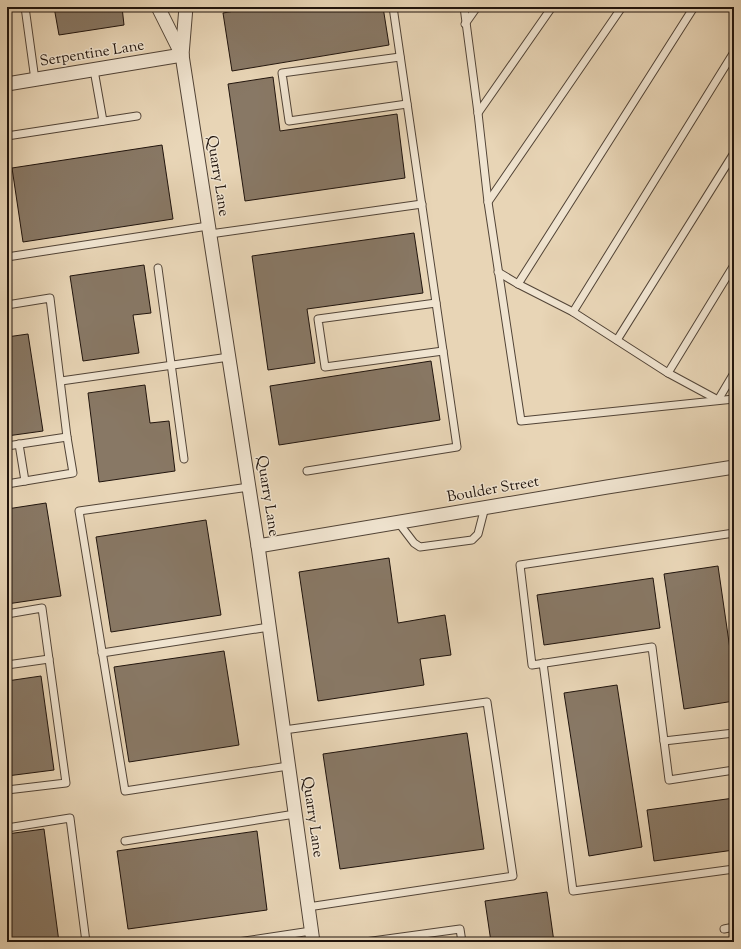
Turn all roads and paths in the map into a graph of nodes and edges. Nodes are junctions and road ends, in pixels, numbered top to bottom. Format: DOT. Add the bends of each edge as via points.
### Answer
graph roads {
  1 [pos="24,7"];
  2 [pos="158,7"];
  3 [pos="186,7"];
  4 [pos="393,7"];
  5 [pos="464,7"];
  6 [pos="477,7"];
  7 [pos="552,7"];
  8 [pos="622,7"];
  9 [pos="694,7"];
  10 [pos="465,24"];
  11 [pos="734,52"];
  12 [pos="182,55"];
  13 [pos="400,57"];
  14 [pos="94,70"];
  15 [pos="35,80"];
  16 [pos="7,84"];
  17 [pos="407,104"];
  18 [pos="478,113"];
  19 [pos="137,116"];
  20 [pos="103,121"];
  21 [pos="7,136"];
  22 [pos="734,153"];
  23 [pos="488,202"];
  24 [pos="422,204"];
  25 [pos="209,230"];
  26 [pos="7,257"];
  27 [pos="734,265"];
  28 [pos="158,268"];
  29 [pos="498,272"];
  30 [pos="518,284"];
  31 [pos="436,302"];
  32 [pos="7,305"];
  33 [pos="573,312"];
  34 [pos="617,340"];
  35 [pos="443,351"];
  36 [pos="229,357"];
  37 [pos="171,365"];
  38 [pos="668,373"];
  39 [pos="734,373"];
  40 [pos="61,381"];
  41 [pos="734,399"];
  42 [pos="718,400"];
  43 [pos="67,437"];
  44 [pos="19,444"];
  45 [pos="7,446"];
  46 [pos="184,459"];
  47 [pos="734,467"];
  48 [pos="307,470"];
  49 [pos="24,481"];
  50 [pos="7,484"];
  51 [pos="249,488"];
  52 [pos="485,507"];
  53 [pos="398,522"];
  54 [pos="734,533"];
  55 [pos="258,546"];
  56 [pos="7,614"];
  57 [pos="269,627"];
  58 [pos="102,653"];
  59 [pos="50,660"];
  60 [pos="543,663"];
  61 [pos="7,665"];
  62 [pos="284,730"];
  63 [pos="734,733"];
  64 [pos="664,742"];
  65 [pos="288,766"];
  66 [pos="734,770"];
  67 [pos="7,790"];
  68 [pos="295,814"];
  69 [pos="7,828"];
  70 [pos="126,841"];
  71 [pos="734,869"];
  72 [pos="308,906"];
  73 [pos="734,927"];
  74 [pos="724,929"];
  75 [pos="312,937"];
  76 [pos="86,942"];
  77 [pos="238,942"];
  78 [pos="365,942"];
  79 [pos="462,942"];
  1 -- 15 [label="lane"];
  2 -- 12 [label="street, Quarry Lane"];
  3 -- 12 [label="street, Quarry Lane"];
  4 -- 13 [label="lane"];
  5 -- 10 [label="lane"];
  6 -- 10 [label="lane"];
  7 -- 18 [label="lane"];
  8 -- 23 [label="lane"];
  9 -- 30 [label="lane"];
  10 -- 18 [label="lane"];
  11 -- 33 [label="lane"];
  12 -- 14 [label="street, Serpentine Lane"];
  12 -- 25 [label="street, Quarry Lane"];
  13 -- 17 [label="lane"];
  13 -- 17 [label="lane" via="282,73 290,121"];
  14 -- 15 [label="street, Serpentine Lane"];
  14 -- 20 [label="lane"];
  15 -- 16 [label="street, Serpentine Lane"];
  17 -- 24 [label="lane"];
  18 -- 23 [label="lane"];
  19 -- 20 [label="lane"];
  20 -- 21 [label="lane"];
  22 -- 34 [label="lane"];
  23 -- 29 [label="lane"];
  24 -- 25 [label="lane"];
  24 -- 31 [label="lane"];
  25 -- 26 [label="lane"];
  25 -- 36 [label="street, Quarry Lane"];
  27 -- 38 [label="lane"];
  28 -- 37 [label="lane"];
  29 -- 30 [label="lane"];
  29 -- 42 [label="lane" via="520,421"];
  30 -- 33 [label="lane"];
  31 -- 35 [label="lane"];
  31 -- 35 [label="lane" via="318,319 325,367"];
  32 -- 40 [label="lane" via="50,298"];
  33 -- 34 [label="lane"];
  34 -- 38 [label="lane"];
  35 -- 48 [label="lane" via="457,447"];
  36 -- 37 [label="lane"];
  36 -- 51 [label="street, Quarry Lane"];
  37 -- 40 [label="lane"];
  37 -- 46 [label="lane"];
  38 -- 42 [label="lane"];
  39 -- 42 [label="lane"];
  40 -- 43 [label="lane"];
  41 -- 42 [label="lane"];
  43 -- 44 [label="lane"];
  43 -- 49 [label="lane" via="73,473"];
  44 -- 45 [label="lane"];
  44 -- 49 [label="lane"];
  47 -- 52 [label="street, Boulder Street"];
  49 -- 50 [label="lane"];
  51 -- 55 [label="street, Quarry Lane"];
  51 -- 58 [label="lane" via="79,511"];
  52 -- 53 [label="street, Boulder Street"];
  52 -- 53 [label="lane" via="478,534 472,540 420,547"];
  53 -- 55 [label="street, Boulder Street"];
  54 -- 60 [label="lane" via="520,565 532,665"];
  55 -- 57 [label="street, Quarry Lane"];
  56 -- 59 [label="lane" via="42,608"];
  57 -- 58 [label="lane"];
  57 -- 62 [label="street, Quarry Lane"];
  58 -- 65 [label="lane" via="125,791"];
  59 -- 61 [label="lane"];
  59 -- 67 [label="lane" via="66,783"];
  60 -- 64 [label="lane" via="652,647"];
  60 -- 71 [label="lane" via="573,891"];
  62 -- 65 [label="street, Quarry Lane"];
  62 -- 72 [label="lane" via="487,702 513,876"];
  63 -- 64 [label="lane"];
  64 -- 66 [label="lane" via="669,780"];
  65 -- 68 [label="street, Quarry Lane"];
  68 -- 70 [label="lane"];
  68 -- 72 [label="street, Quarry Lane"];
  69 -- 76 [label="lane" via="70,818"];
  72 -- 75 [label="street, Quarry Lane"];
  73 -- 74 [label="lane"];
  75 -- 77 [label="lane"];
  78 -- 79 [label="lane" via="460,929"];
}
